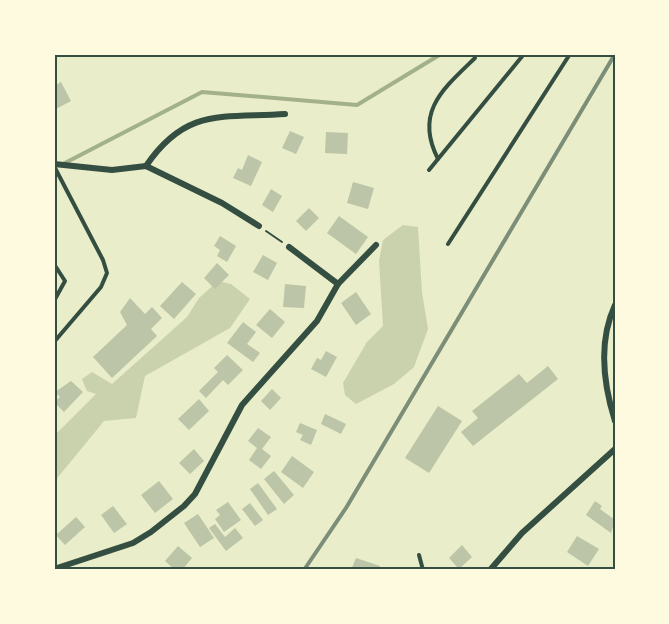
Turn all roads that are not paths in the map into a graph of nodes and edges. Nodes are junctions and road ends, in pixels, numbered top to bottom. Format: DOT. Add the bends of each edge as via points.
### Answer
graph roads {
  1 [pos="524,54"];
  2 [pos="570,54"];
  3 [pos="475,58"];
  4 [pos="285,114"];
  5 [pos="438,159"];
  6 [pos="54,165"];
  7 [pos="146,166"];
  8 [pos="429,170"];
  9 [pos="259,226"];
  10 [pos="448,244"];
  11 [pos="376,245"];
  12 [pos="289,247"];
  13 [pos="54,264"];
  14 [pos="338,284"];
  15 [pos="54,301"];
  16 [pos="615,305"];
  17 [pos="54,342"];
  18 [pos="615,421"];
  19 [pos="615,449"];
  20 [pos="419,555"];
  21 [pos="54,569"];
  22 [pos="423,570"];
  23 [pos="490,570"];
  1 -- 5 [label="lane"];
  2 -- 10 [label="lane"];
  3 -- 5 [label="lane" via="444,88 430,109 430,143"];
  4 -- 7 [label="street" via="216,116 191,123 155,153"];
  5 -- 8 [label="lane"];
  6 -- 7 [label="street" via="112,170"];
  6 -- 17 [label="lane" via="106,273 101,287"];
  7 -- 9 [label="street"];
  11 -- 14 [label="street"];
  12 -- 14 [label="street"];
  13 -- 15 [label="lane" via="65,281"];
  14 -- 21 [label="street" via="317,321 242,405 195,494 184,506 133,543"];
  16 -- 18 [label="street" via="603,363"];
  19 -- 23 [label="street" via="522,533"];
  20 -- 22 [label="lane"];
}
